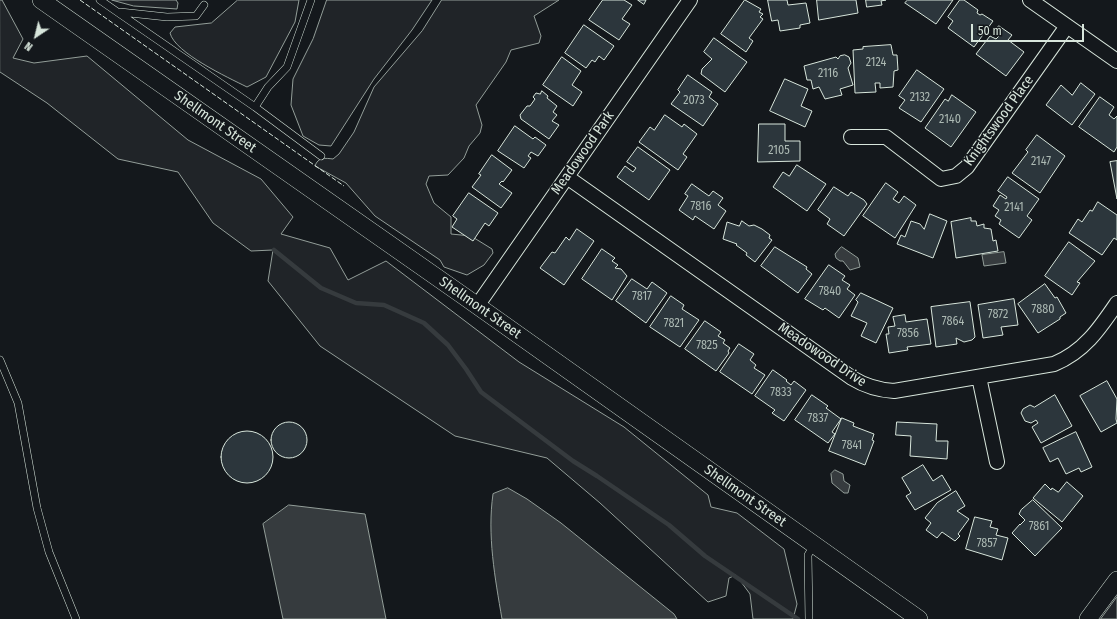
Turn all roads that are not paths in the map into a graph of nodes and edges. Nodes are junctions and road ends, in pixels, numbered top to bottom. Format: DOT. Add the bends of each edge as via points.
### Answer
graph roads {
  1 [pos="41,0"];
  2 [pos="100,0"];
  3 [pos="311,0"];
  4 [pos="690,0"];
  5 [pos="1030,0"];
  6 [pos="204,4"];
  7 [pos="118,12"];
  8 [pos="1067,26"];
  9 [pos="1117,60"];
  10 [pos="255,107"];
  11 [pos="851,137"];
  12 [pos="320,156"];
  13 [pos="567,177"];
  14 [pos="1117,303"];
  15 [pos="477,306"];
  16 [pos="0,360"];
  17 [pos="979,377"];
  18 [pos="997,462"];
  19 [pos="814,545"];
  20 [pos="1117,580"];
  21 [pos="76,619"];
  22 [pos="809,619"];
  23 [pos="919,619"];
  24 [pos="1088,619"];
  1 -- 15 [label="street, Shellmont Street"];
  2 -- 7 [label="lane"];
  3 -- 10 [label="lane" via="287,67 268,87"];
  4 -- 13 [label="street, Meadowood Park"];
  5 -- 8 [label="street"];
  6 -- 7 [label="lane" via="196,16 166,17"];
  7 -- 10 [label="lane"];
  8 -- 9 [label="street"];
  8 -- 11 [label="street, Knightswood Place" via="967,167 956,176 941,179 886,138"];
  10 -- 12 [label="lane"];
  13 -- 15 [label="street, Meadowood Park"];
  13 -- 17 [label="street, Meadowood Drive" via="862,384 894,391"];
  14 -- 17 [label="street, Meadowood Drive" via="1091,340 1070,357 1054,364"];
  15 -- 19 [label="street, Shellmont Street"];
  16 -- 21 [label="lane" via="18,403 37,508 49,552"];
  17 -- 18 [label="street"];
  19 -- 22 [label="lane" via="808,555"];
  19 -- 23 [label="street, Shellmont Street"];
  20 -- 24 [label="street"];
}
